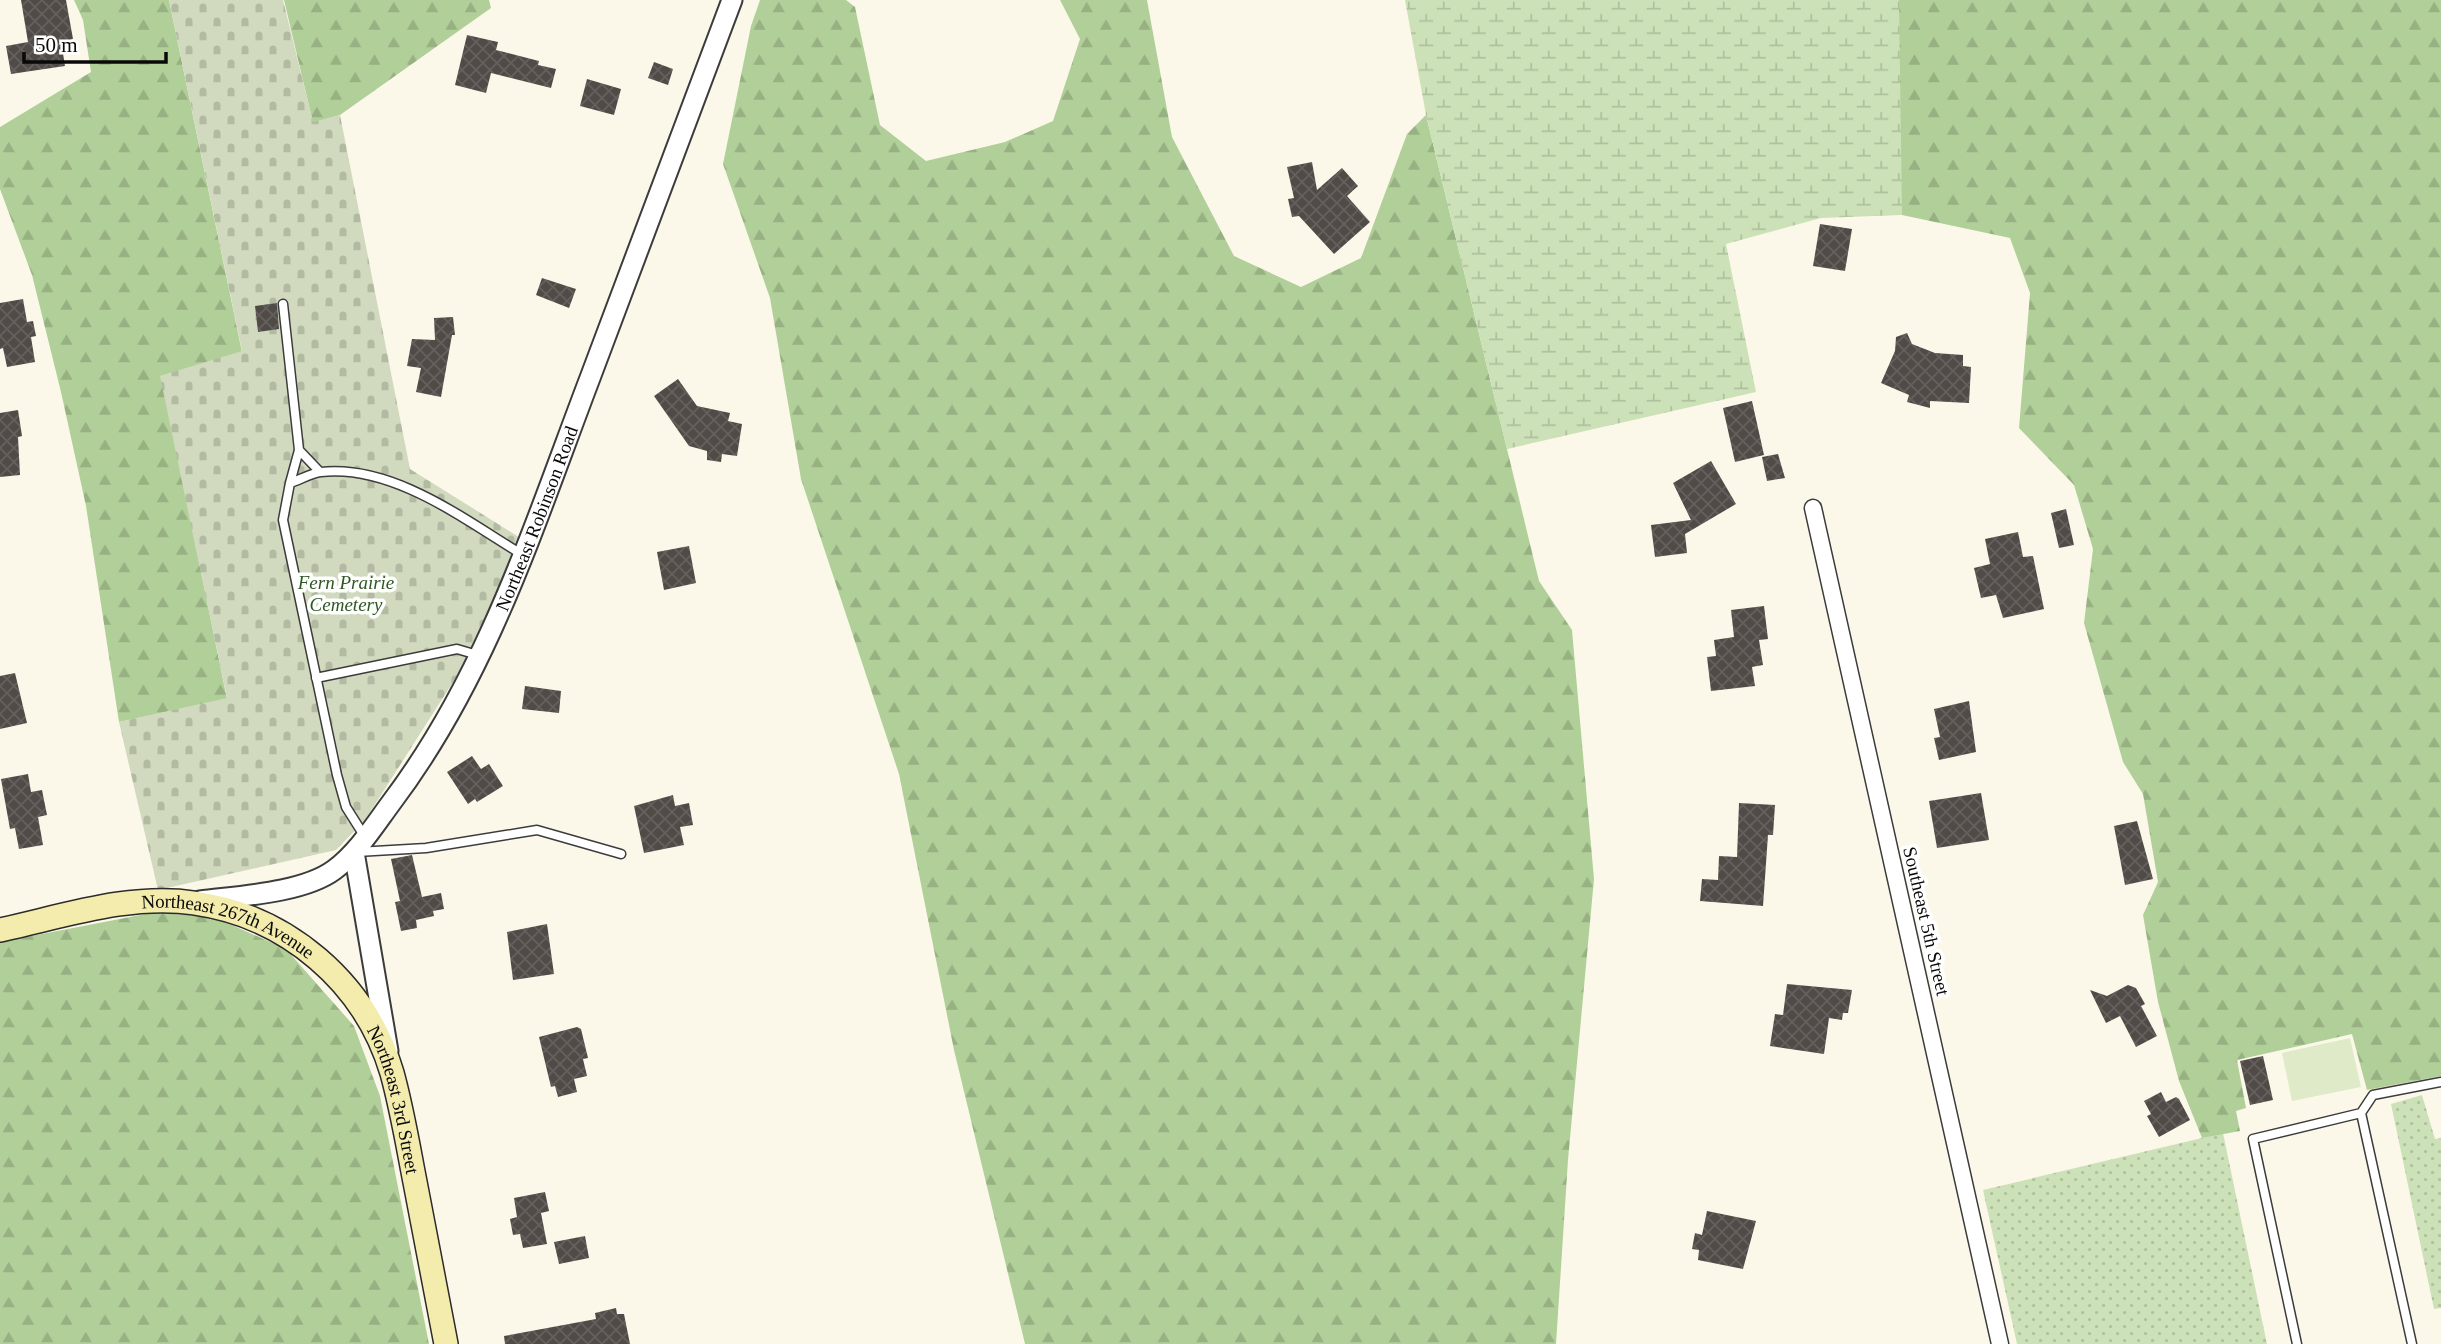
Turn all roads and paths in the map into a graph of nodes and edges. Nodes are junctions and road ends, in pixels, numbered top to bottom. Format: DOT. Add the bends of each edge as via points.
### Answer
graph roads {
  1 [pos="732,0"];
  2 [pos="283,304"];
  3 [pos="299,450"];
  4 [pos="320,472"];
  5 [pos="290,483"];
  6 [pos="1813,508"];
  7 [pos="523,555"];
  8 [pos="482,656"];
  9 [pos="316,678"];
  10 [pos="360,844"];
  11 [pos="621,854"];
  12 [pos="192,902"];
  13 [pos="0,930"];
  14 [pos="370,1004"];
  15 [pos="391,1072"];
  16 [pos="2441,1082"];
  17 [pos="2361,1113"];
  18 [pos="446,1344"];
  19 [pos="2000,1344"];
  20 [pos="2297,1344"];
  21 [pos="2412,1344"];
  1 -- 7 [label="street, Northeast Robinson Road"];
  2 -- 3 [label="lane"];
  3 -- 4 [label="lane"];
  3 -- 5 [label="lane"];
  4 -- 5 [label="lane"];
  4 -- 7 [label="lane" via="366,476 409,487"];
  5 -- 9 [label="lane" via="283,520"];
  6 -- 19 [label="street, Southeast 5th Street"];
  7 -- 8 [label="street, Northeast Robinson Road"];
  8 -- 9 [label="lane" via="457,649"];
  8 -- 10 [label="street, Northeast Robinson Road" via="409,779"];
  9 -- 10 [label="lane" via="346,807"];
  10 -- 11 [label="lane" via="426,848 537,830"];
  10 -- 12 [label="street, Northeast Robinson Road" via="332,871 309,882"];
  10 -- 14 [label="street, Northeast 3rd Street"];
  12 -- 13 [label="main road, Northeast 267th Avenue" via="137,903"];
  12 -- 14 [label="main road, Northeast 267th Avenue" via="256,919 296,941"];
  14 -- 15 [label="main road, Northeast 267th Avenue"];
  15 -- 18 [label="main road, Northeast 3rd Street"];
  16 -- 17 [label="lane" via="2373,1095"];
  17 -- 20 [label="lane" via="2253,1139"];
  17 -- 21 [label="lane"];
}
